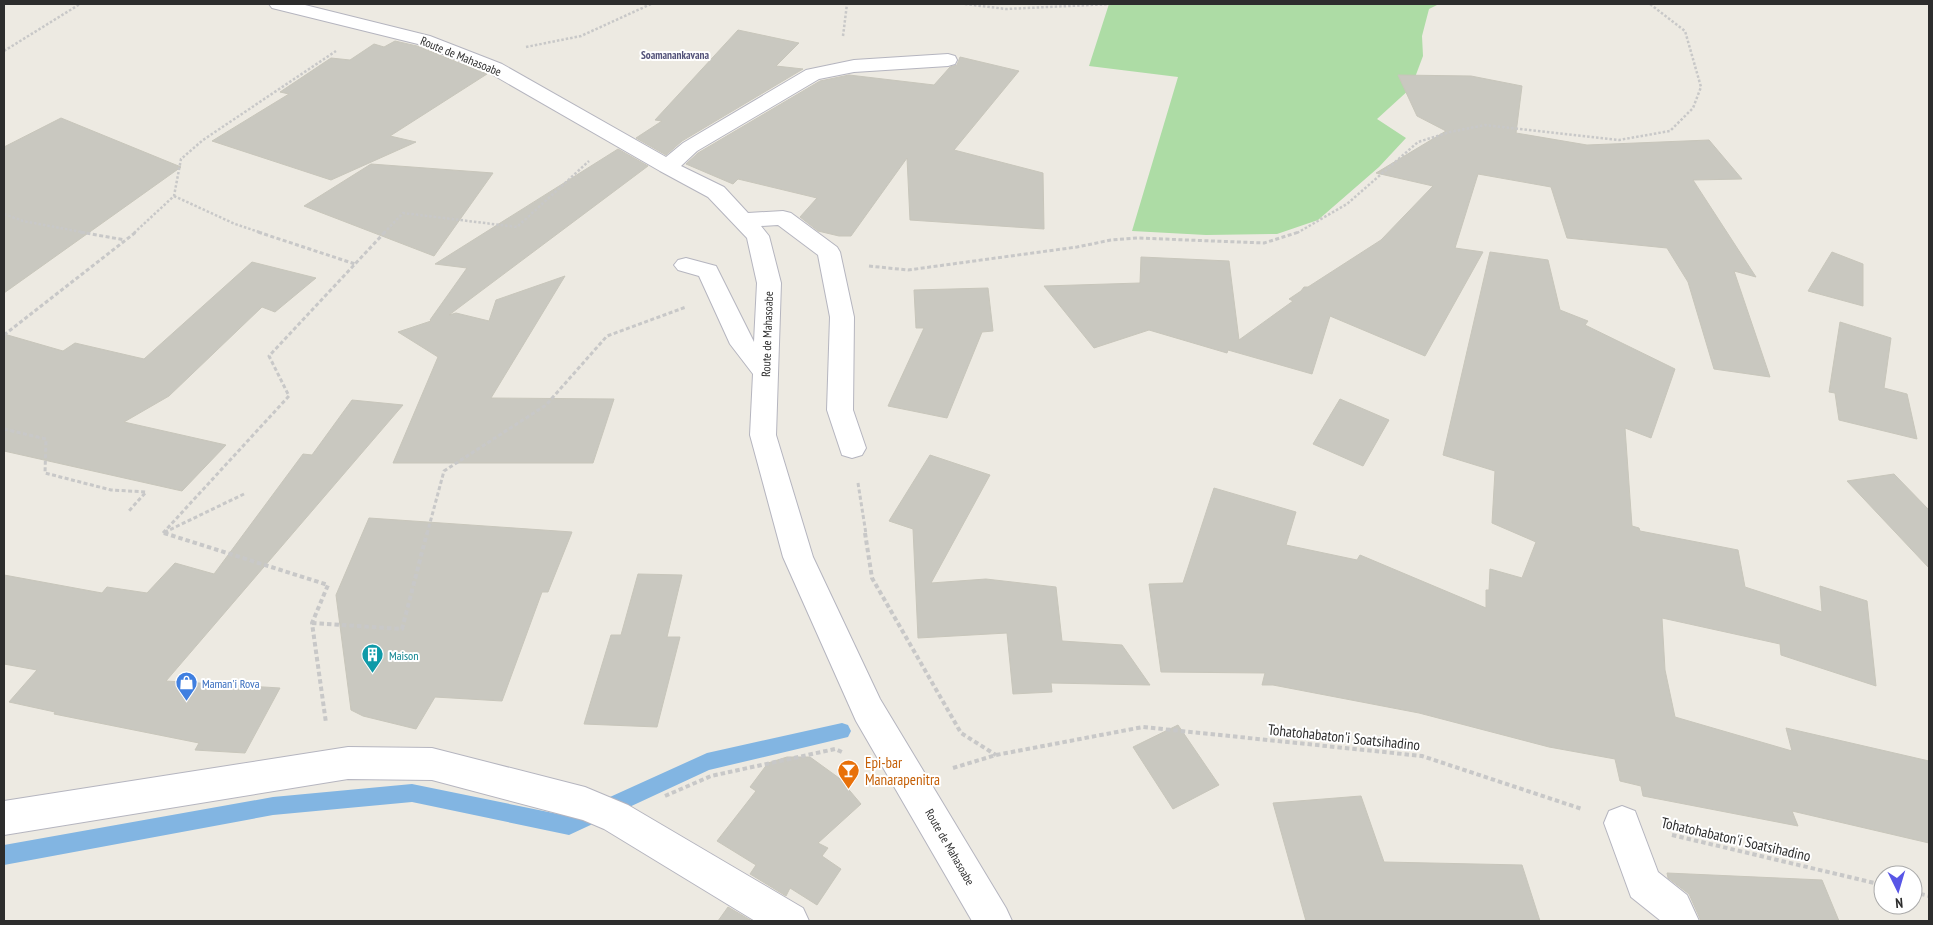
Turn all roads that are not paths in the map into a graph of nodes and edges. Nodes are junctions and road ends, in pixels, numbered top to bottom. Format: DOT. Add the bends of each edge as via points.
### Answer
graph roads {
  1 [pos="278,4"];
  2 [pos="948,60"];
  3 [pos="667,168"];
  4 [pos="742,220"];
  5 [pos="686,265"];
  6 [pos="766,373"];
  7 [pos="852,448"];
  8 [pos="4,818"];
  9 [pos="1622,823"];
  10 [pos="790,921"];
  11 [pos="993,921"];
  12 [pos="1680,921"];
  1 -- 3 [label="street, Route de Mahasoabe" via="424,40 495,68"];
  2 -- 3 [label="street" via="854,66 813,74 690,147"];
  3 -- 4 [label="street, Route de Mahasoabe" via="716,192"];
  4 -- 6 [label="street, Route de Mahasoabe" via="758,236 769,283"];
  4 -- 7 [label="street" via="784,218 829,252 842,317 840,410"];
  5 -- 6 [label="street" via="708,271 742,344"];
  6 -- 11 [label="street, Route de Mahasoabe" via="763,435 798,557 868,710"];
  8 -- 10 [label="street" via="348,763 432,764 600,811"];
  9 -- 12 [label="street" via="1644,884 1674,908"];
}
